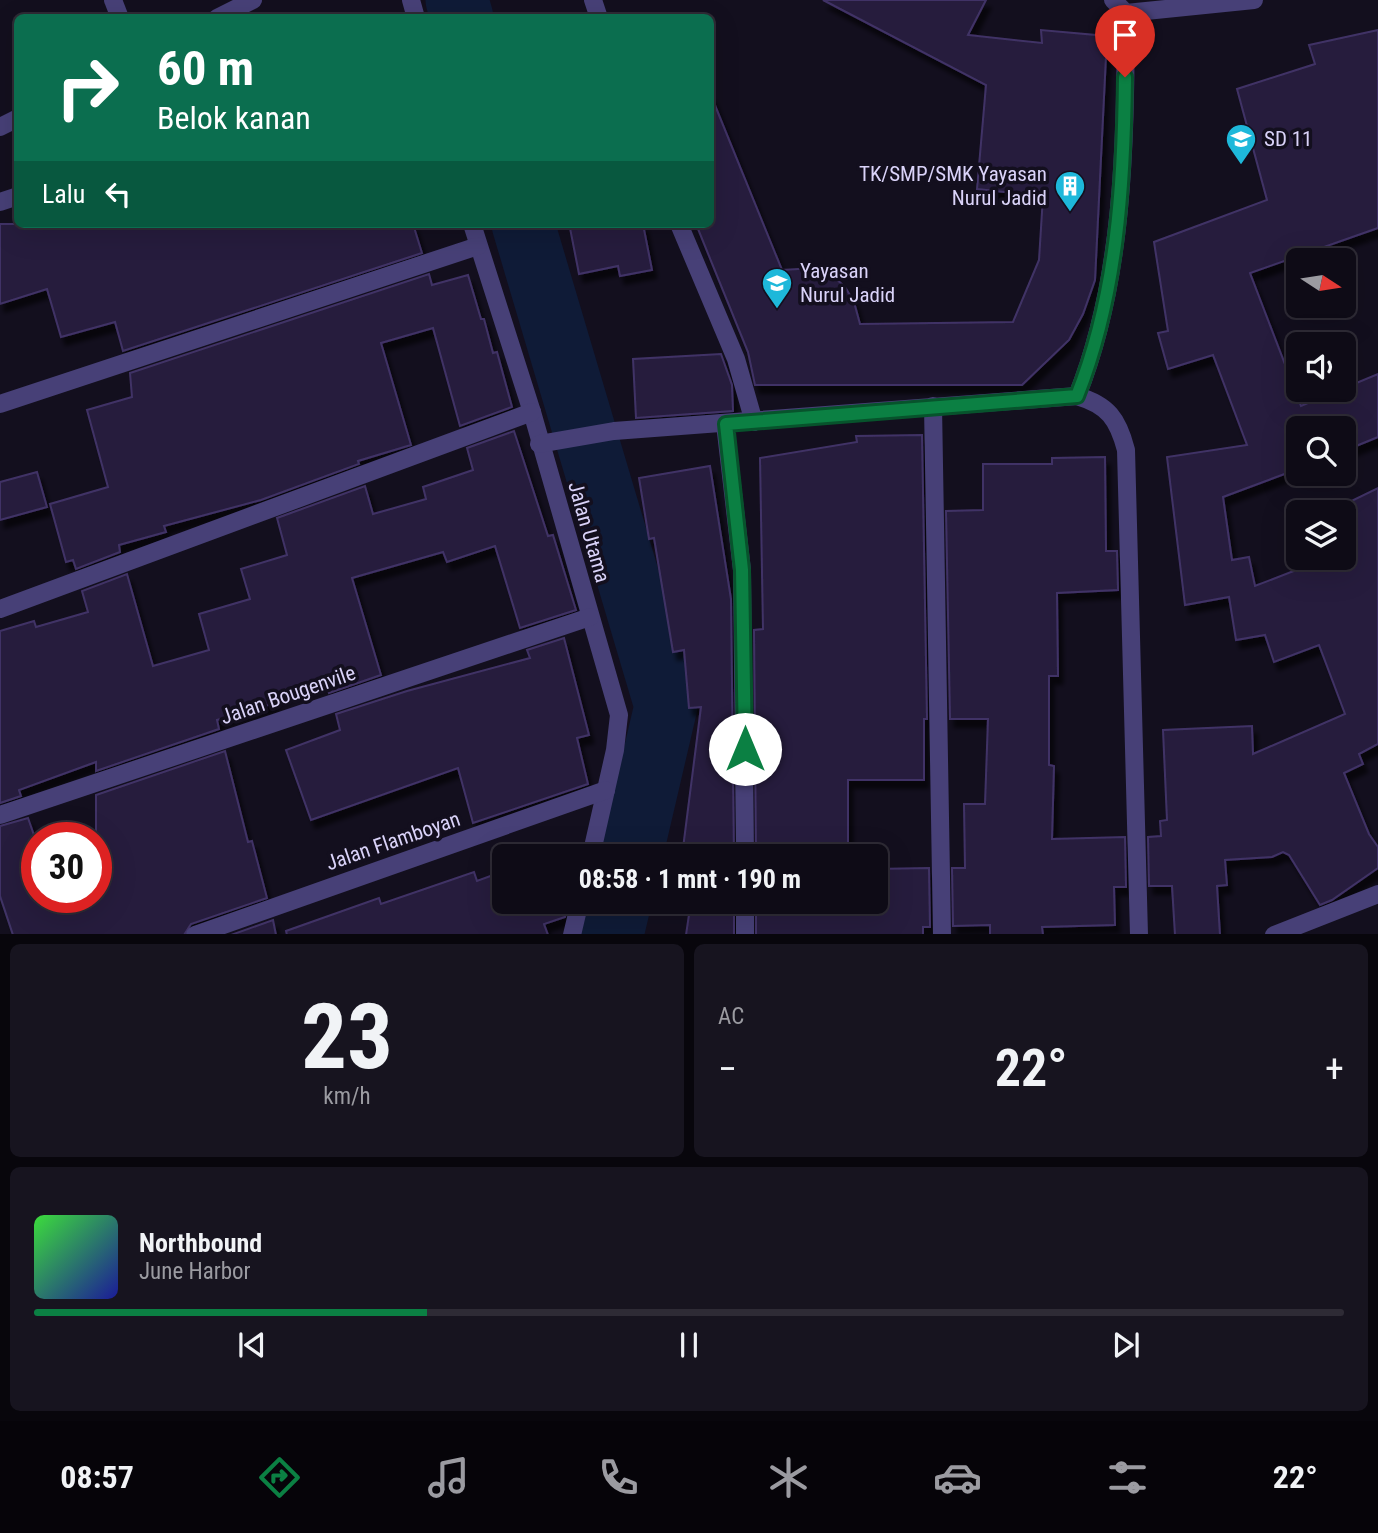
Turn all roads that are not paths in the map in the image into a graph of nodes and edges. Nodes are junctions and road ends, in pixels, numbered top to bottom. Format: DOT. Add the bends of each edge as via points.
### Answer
graph roads {
  1 [pos="253,0"];
  2 [pos="1254,0"];
  3 [pos="1119,6"];
  4 [pos="225,14"];
  5 [pos="473,228"];
  6 [pos="680,228"];
  7 [pos="478,246"];
  8 [pos="1077,396"];
  9 [pos="0,404"];
  10 [pos="933,406"];
  11 [pos="532,412"];
  12 [pos="754,422"];
  13 [pos="726,424"];
  14 [pos="539,444"];
  15 [pos="0,609"];
  16 [pos="590,617"];
  17 [pos="606,790"];
  18 [pos="0,816"];
  19 [pos="593,844"];
  20 [pos="745,844"];
  21 [pos="1378,894"];
  22 [pos="577,914"];
  23 [pos="745,914"];
  24 [pos="195,934"];
  25 [pos="572,934"];
  26 [pos="746,934"];
  27 [pos="942,934"];
  28 [pos="1139,934"];
  29 [pos="1274,934"];
  1 -- 4 [label="street"];
  2 -- 3 [label="street"];
  3 -- 8 [label="street" via="1124,142 1117,220 1099,329"];
  5 -- 7 [label="street, Jalan Utama"];
  6 -- 12 [label="street" via="736,359"];
  7 -- 9 [label="street"];
  7 -- 11 [label="street, Jalan Utama"];
  8 -- 10 [label="street"];
  8 -- 28 [label="street" via="1110,411 1120,426 1126,450"];
  10 -- 12 [label="street"];
  10 -- 27 [label="street"];
  11 -- 14 [label="street, Jalan Utama"];
  11 -- 15 [label="street"];
  12 -- 13 [label="street"];
  13 -- 14 [label="street" via="614,431"];
  13 -- 20 [label="street" via="742,570"];
  14 -- 16 [label="street, Jalan Utama"];
  16 -- 17 [label="street, Jalan Utama" via="619,715"];
  16 -- 18 [label="street, Jalan Bougenvile"];
  17 -- 19 [label="street, Jalan Utama"];
  17 -- 24 [label="street, Jalan Flamboyan"];
  21 -- 29 [label="street"];
  22 -- 25 [label="street"];
  23 -- 26 [label="street"];
}
